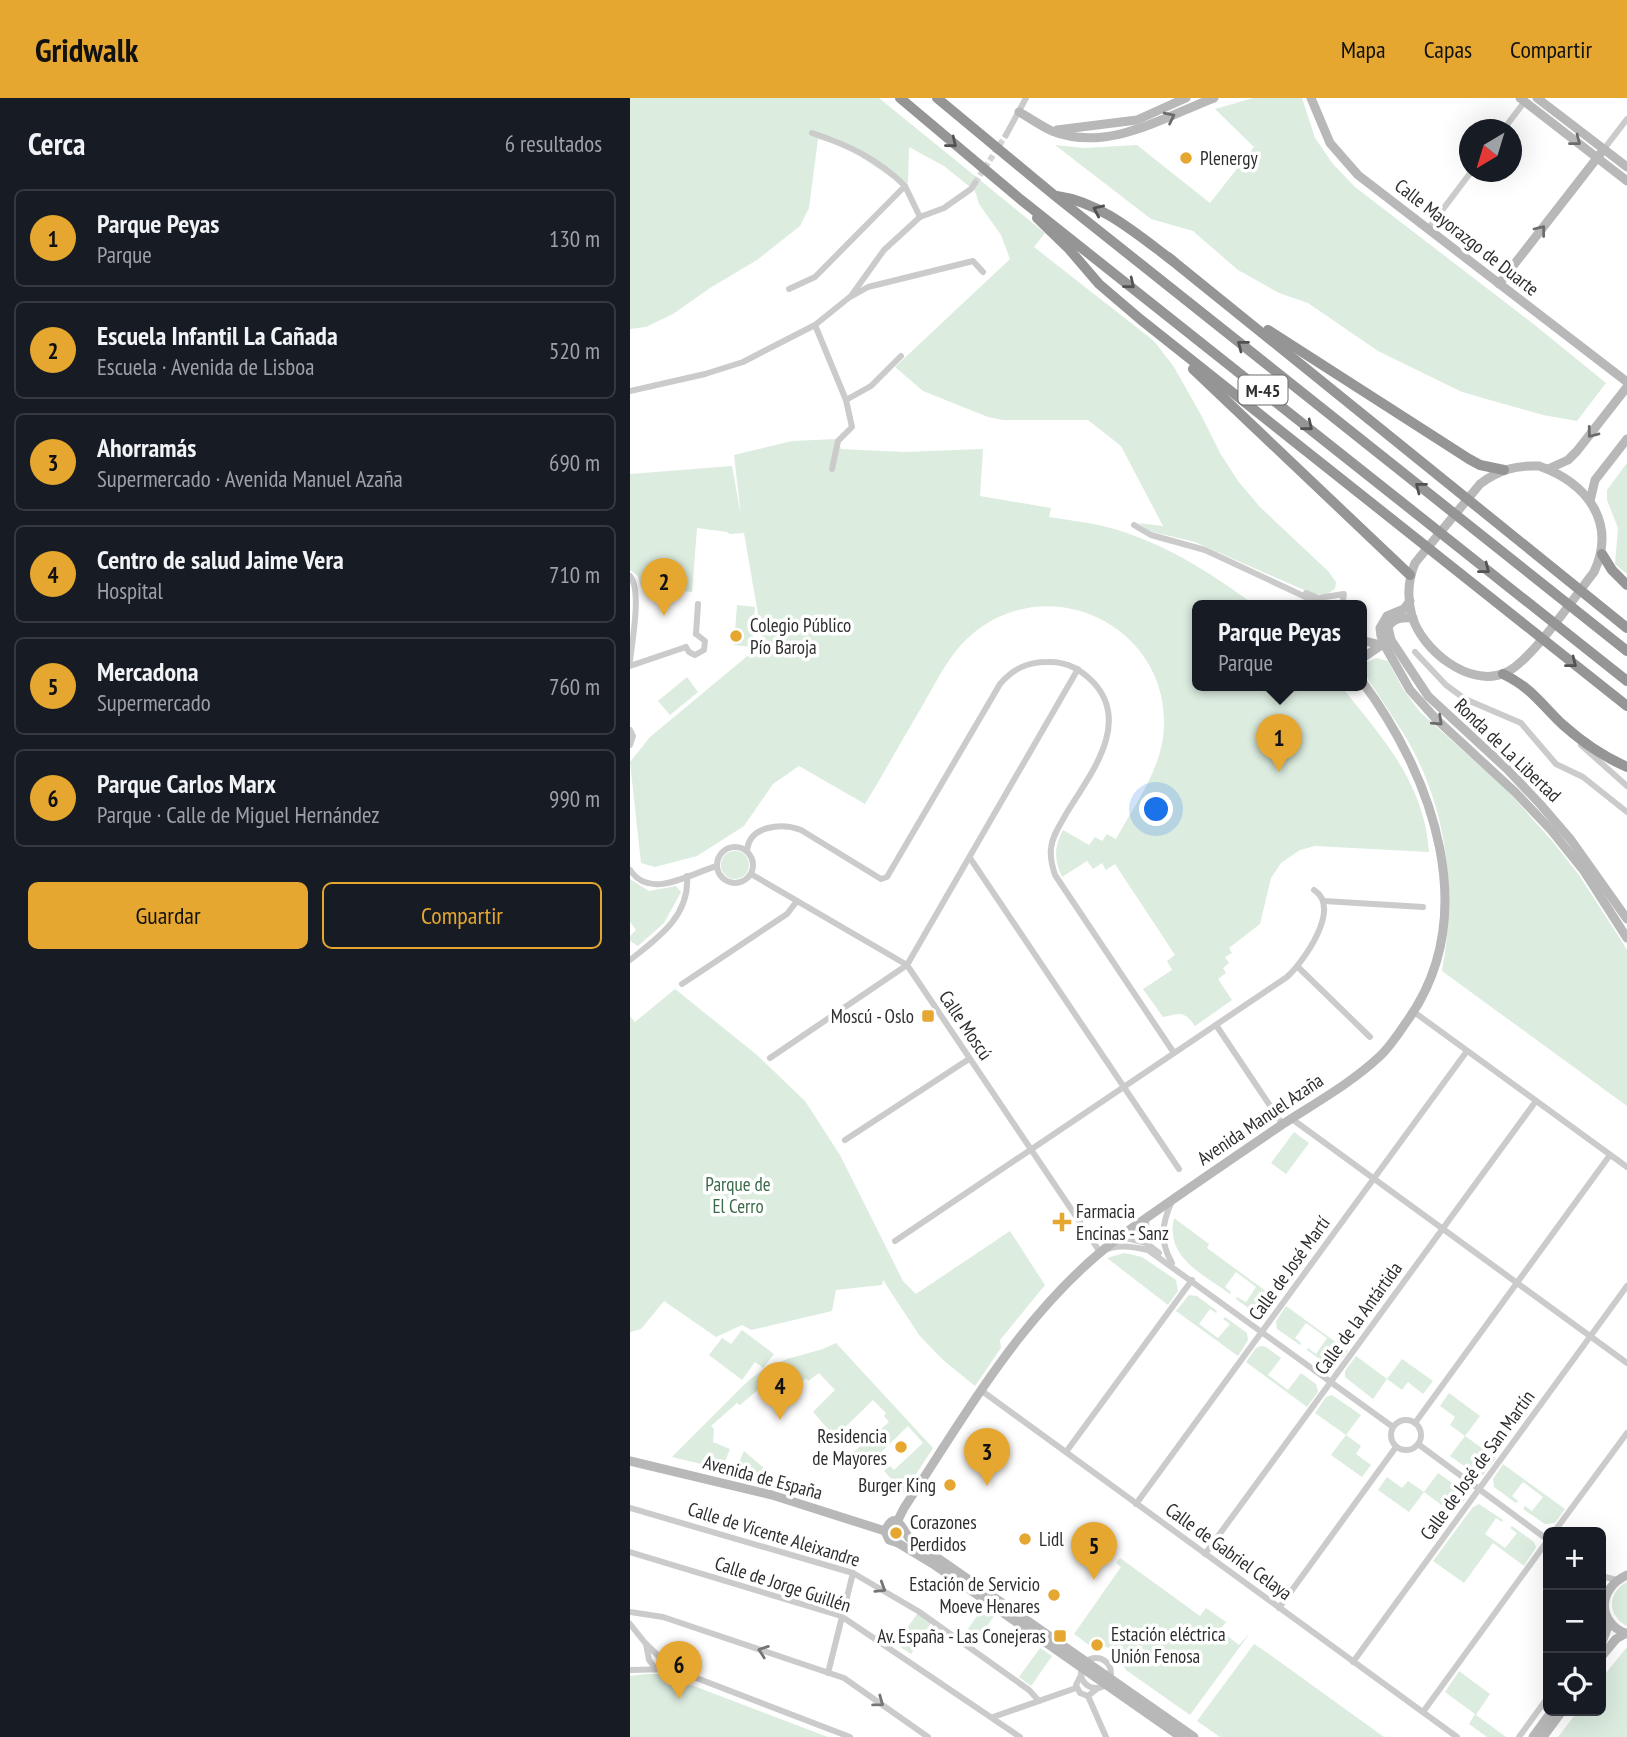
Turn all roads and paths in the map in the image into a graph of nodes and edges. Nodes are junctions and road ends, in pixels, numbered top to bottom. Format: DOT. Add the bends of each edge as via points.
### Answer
graph roads {
  1 [pos="900,98"];
  2 [pos="937,98"];
  3 [pos="1026,98"];
  4 [pos="1186,98"];
  5 [pos="1214,98"];
  6 [pos="1311,98"];
  7 [pos="1537,98"];
  8 [pos="1522,100"];
  9 [pos="1019,112"];
  10 [pos="1510,119"];
  11 [pos="1627,119"];
  12 [pos="1052,131"];
  13 [pos="812,133"];
  14 [pos="1006,135"];
  15 [pos="1604,149"];
  16 [pos="1597,158"];
  17 [pos="1627,167"];
  18 [pos="1627,181"];
  19 [pos="1463,182"];
  20 [pos="975,183"];
  21 [pos="905,186"];
  22 [pos="1054,195"];
  23 [pos="1020,199"];
  24 [pos="920,217"];
  25 [pos="1428,229"];
  26 [pos="1167,257"];
  27 [pos="983,272"];
  28 [pos="1499,284"];
  29 [pos="789,289"];
  30 [pos="851,296"];
  31 [pos="1140,319"];
  32 [pos="815,326"];
  33 [pos="901,356"];
  34 [pos="1627,384"];
  35 [pos="630,391"];
  36 [pos="846,400"];
  37 [pos="1627,439"];
  38 [pos="832,469"];
  39 [pos="1548,469"];
  40 [pos="1504,470"];
  41 [pos="1590,502"];
  42 [pos="1134,525"];
  43 [pos="1602,554"];
  44 [pos="1410,575"];
  45 [pos="630,576"];
  46 [pos="1627,585"];
  47 [pos="1284,586"];
  48 [pos="1313,600"];
  49 [pos="1343,600"];
  50 [pos="1410,601"];
  51 [pos="698,604"];
  52 [pos="1413,618"];
  53 [pos="1627,628"];
  54 [pos="695,634"];
  55 [pos="1367,642"];
  56 [pos="1382,646"];
  57 [pos="686,647"];
  58 [pos="1627,651"];
  59 [pos="1415,652"];
  60 [pos="1367,655"];
  61 [pos="630,664"];
  62 [pos="1078,669"];
  63 [pos="1503,674"];
  64 [pos="1627,681"];
  65 [pos="1367,689"];
  66 [pos="1627,706"];
  67 [pos="1564,725"];
  68 [pos="630,730"];
  69 [pos="630,746"];
  70 [pos="1627,767"];
  71 [pos="1627,786"];
  72 [pos="1627,813"];
  73 [pos="747,850"];
  74 [pos="970,858"];
  75 [pos="717,866"];
  76 [pos="630,870"];
  77 [pos="751,874"];
  78 [pos="687,876"];
  79 [pos="1314,890"];
  80 [pos="797,901"];
  81 [pos="1324,901"];
  82 [pos="1423,907"];
  83 [pos="1627,919"];
  84 [pos="1627,938"];
  85 [pos="630,960"];
  86 [pos="907,965"];
  87 [pos="1298,967"];
  88 [pos="682,984"];
  89 [pos="1414,1012"];
  90 [pos="1216,1025"];
  91 [pos="1370,1037"];
  92 [pos="1467,1051"];
  93 [pos="1174,1054"];
  94 [pos="770,1058"];
  95 [pos="969,1059"];
  96 [pos="1124,1087"];
  97 [pos="1536,1101"];
  98 [pos="1292,1119"];
  99 [pos="1283,1125"];
  100 [pos="845,1140"];
  101 [pos="1031,1150"];
  102 [pos="1610,1155"];
  103 [pos="1627,1167"];
  104 [pos="1179,1169"];
  105 [pos="1374,1179"];
  106 [pos="1172,1200"];
  107 [pos="1146,1218"];
  108 [pos="1443,1229"];
  109 [pos="1120,1237"];
  110 [pos="895,1241"];
  111 [pos="1147,1246"];
  112 [pos="1100,1252"];
  113 [pos="1175,1268"];
  114 [pos="1192,1280"];
  115 [pos="1517,1283"];
  116 [pos="1627,1286"];
  117 [pos="1262,1331"];
  118 [pos="1590,1337"];
  119 [pos="1627,1363"];
  120 [pos="1332,1381"];
  121 [pos="982,1391"];
  122 [pos="1415,1423"];
  123 [pos="1393,1427"];
  124 [pos="1627,1433"];
  125 [pos="1418,1444"];
  126 [pos="1396,1447"];
  127 [pos="1066,1452"];
  128 [pos="630,1461"];
  129 [pos="1479,1489"];
  130 [pos="1136,1504"];
  131 [pos="630,1508"];
  132 [pos="897,1522"];
  133 [pos="1558,1527"];
  134 [pos="884,1531"];
  135 [pos="905,1533"];
  136 [pos="1543,1536"];
  137 [pos="898,1543"];
  138 [pos="1543,1547"];
  139 [pos="630,1552"];
  140 [pos="1205,1554"];
  141 [pos="853,1573"];
  142 [pos="1627,1575"];
  143 [pos="1606,1577"];
  144 [pos="1617,1580"];
  145 [pos="1605,1590"];
  146 [pos="1607,1594"];
  147 [pos="1279,1608"];
  148 [pos="630,1612"];
  149 [pos="841,1616"];
  150 [pos="1609,1619"];
  151 [pos="1606,1622"];
  152 [pos="630,1624"];
  153 [pos="1606,1628"];
  154 [pos="1627,1634"];
  155 [pos="646,1644"];
  156 [pos="1604,1653"];
  157 [pos="647,1656"];
  158 [pos="1353,1662"];
  159 [pos="1083,1668"];
  160 [pos="656,1669"];
  161 [pos="673,1669"];
  162 [pos="630,1670"];
  163 [pos="828,1673"];
  164 [pos="1105,1684"];
  165 [pos="1076,1688"];
  166 [pos="1088,1696"];
  167 [pos="1039,1701"];
  168 [pos="1543,1704"];
  169 [pos="1423,1712"];
  170 [pos="1548,1716"];
  171 [pos="1558,1716"];
  172 [pos="993,1717"];
  173 [pos="850,1737"];
  174 [pos="928,1737"];
  175 [pos="1020,1737"];
  176 [pos="1105,1737"];
  177 [pos="1181,1737"];
  178 [pos="1194,1737"];
  179 [pos="1457,1737"];
  180 [pos="1519,1737"];
  181 [pos="1533,1737"];
  182 [pos="1543,1737"];
  1 -- 23 [label="highway, M-45, one-way"];
  2 -- 22 [label="highway, M-45"];
  3 -- 9 [label="street"];
  4 -- 12 [label="street" via="1137,120"];
  12 -- 5 [label="street, one-way" via="1080,136 1120,134 1151,126"];
  6 -- 25 [label="street, Calle Mayorazgo de Duarte" via="1329,143 1358,175"];
  7 -- 15 [label="street"];
  8 -- 10 [label="street"];
  8 -- 16 [label="street, one-way"];
  9 -- 12 [label="street"];
  9 -- 14 [label="street"];
  11 -- 15 [label="street"];
  13 -- 21 [label="street" via="853,147"];
  15 -- 16 [label="street"];
  15 -- 17 [label="street"];
  16 -- 18 [label="street"];
  28 -- 16 [label="street, one-way"];
  19 -- 25 [label="street"];
  20 -- 24 [label="street" via="944,208"];
  21 -- 24 [label="street"];
  21 -- 29 [label="street" via="815,277"];
  26 -- 22 [label="highway, one-way" via="1101,211"];
  58 -- 22 [label="highway, M-45, one-way"];
  23 -- 31 [label="highway" via="1098,284"];
  23 -- 64 [label="highway, M-45, one-way"];
  24 -- 30 [label="street" via="884,250"];
  25 -- 28 [label="street, Calle Mayorazgo de Duarte"];
  26 -- 40 [label="highway" via="1275,335 1469,460"];
  26 -- 53 [label="highway"];
  27 -- 30 [label="street" via="973,261 867,287"];
  28 -- 34 [label="street, Calle Mayorazgo de Duarte"];
  30 -- 32 [label="street"];
  31 -- 44 [label="highway"];
  31 -- 66 [label="highway, one-way"];
  32 -- 35 [label="street" via="743,362"];
  32 -- 36 [label="street"];
  33 -- 36 [label="street" via="871,386"];
  34 -- 39 [label="street, one-way" via="1569,460"];
  36 -- 38 [label="street" via="852,427 838,441"];
  37 -- 41 [label="street" via="1595,480"];
  39 -- 40 [label="street"];
  39 -- 41 [label="street"];
  40 -- 44 [label="street" via="1474,489"];
  41 -- 43 [label="street" via="1601,522"];
  42 -- 47 [label="street" via="1151,535 1205,550"];
  43 -- 46 [label="highway"];
  43 -- 63 [label="street" via="1588,580 1534,648 1518,666"];
  44 -- 50 [label="street"];
  45 -- 61 [label="street" via="636,592"];
  47 -- 48 [label="street"];
  47 -- 49 [label="street" via="1318,598 1344,594"];
  50 -- 52 [label="street"];
  50 -- 56 [label="street" via="1383,621"];
  51 -- 54 [label="street"];
  52 -- 63 [label="street" via="1426,641 1450,663 1480,675"];
  52 -- 83 [label="street, Ronda de La Libertad" via="1391,621 1388,627 1391,640 1427,696 1553,818"];
  54 -- 57 [label="street" via="687,639"];
  54 -- 57 [label="street" via="705,641 704,650 695,655"];
  55 -- 56 [label="street"];
  56 -- 60 [label="street"];
  56 -- 84 [label="street, Ronda de La Libertad, one-way" via="1421,704 1550,830"];
  57 -- 61 [label="street"];
  59 -- 72 [label="street" via="1465,699 1521,723 1556,764 1583,777"];
  62 -- 73 [label="street" via="1058,662 1027,664 1000,684 887,877 880,878 787,826 764,830 750,841"];
  62 -- 74 [label="street"];
  62 -- 93 [label="street" via="1102,694 1109,731 1099,758 1056,832 1051,847 1055,875"];
  63 -- 67 [label="highway" via="1526,687"];
  65 -- 89 [label="street, Avenida Manuel Azaña" via="1409,755 1434,821 1442,860 1440,945"];
  67 -- 70 [label="highway" via="1596,751"];
  67 -- 71 [label="street"];
  68 -- 69 [label="street"];
  73 -- 75 [label="street" via="727,849"];
  73 -- 77 [label="street" via="753,861"];
  74 -- 86 [label="street"];
  74 -- 96 [label="street"];
  75 -- 77 [label="street" via="722,877 733,883"];
  75 -- 78 [label="street"];
  76 -- 78 [label="street" via="640,882 652,885"];
  77 -- 80 [label="street, Calle Moscú"];
  78 -- 85 [label="street" via="686,896 670,926"];
  79 -- 81 [label="street"];
  80 -- 86 [label="street, Calle Moscú"];
  80 -- 88 [label="street" via="787,914"];
  81 -- 82 [label="street"];
  81 -- 87 [label="street" via="1315,941"];
  86 -- 94 [label="street"];
  86 -- 95 [label="street, Calle Moscú"];
  87 -- 90 [label="street"];
  87 -- 91 [label="street"];
  89 -- 92 [label="street"];
  89 -- 98 [label="street, Avenida Manuel Azaña" via="1378,1058"];
  90 -- 93 [label="street"];
  90 -- 99 [label="street"];
  92 -- 97 [label="street"];
  92 -- 105 [label="street, Calle de José Martí"];
  93 -- 96 [label="street"];
  95 -- 100 [label="street"];
  95 -- 101 [label="street, Calle Moscú"];
  96 -- 101 [label="street"];
  96 -- 104 [label="street"];
  97 -- 102 [label="street"];
  97 -- 108 [label="street, Calle de la Antártida"];
  98 -- 99 [label="street, Avenida Manuel Azaña"];
  98 -- 105 [label="street"];
  99 -- 106 [label="street, Avenida Manuel Azaña"];
  101 -- 110 [label="street"];
  101 -- 112 [label="street, Calle Moscú"];
  102 -- 103 [label="street"];
  102 -- 115 [label="street"];
  105 -- 108 [label="street"];
  105 -- 117 [label="street, Calle de José Martí"];
  106 -- 107 [label="street, Avenida Manuel Azaña"];
  106 -- 113 [label="street" via="1162,1237"];
  107 -- 109 [label="street, Avenida Manuel Azaña"];
  107 -- 111 [label="street"];
  108 -- 115 [label="street"];
  108 -- 120 [label="street, Calle de la Antártida"];
  109 -- 111 [label="street"];
  109 -- 112 [label="street, Avenida Manuel Azaña"];
  111 -- 112 [label="street" via="1115,1246"];
  111 -- 113 [label="street"];
  112 -- 121 [label="street, Avenida Manuel Azaña" via="1029,1325"];
  113 -- 114 [label="street"];
  114 -- 117 [label="street"];
  114 -- 127 [label="street"];
  115 -- 118 [label="street"];
  115 -- 122 [label="street"];
  116 -- 118 [label="street, Calle de José de San Martín"];
  117 -- 120 [label="street"];
  117 -- 130 [label="street, Calle de José Martí"];
  118 -- 119 [label="street"];
  118 -- 129 [label="street, Calle de José de San Martín"];
  120 -- 123 [label="street"];
  120 -- 140 [label="street, Calle de la Antártida"];
  121 -- 127 [label="street, Calle de Gabriel Celaya"];
  121 -- 132 [label="street, Avenida Manuel Azaña"];
  122 -- 123 [label="street" via="1403,1420"];
  122 -- 125 [label="street" via="1421,1434"];
  123 -- 126 [label="street" via="1391,1438"];
  124 -- 133 [label="street"];
  125 -- 126 [label="street" via="1408,1450"];
  125 -- 129 [label="street"];
  126 -- 147 [label="street"];
  127 -- 130 [label="street, Calle de Gabriel Celaya"];
  128 -- 134 [label="street, Avenida de España" via="772,1495"];
  129 -- 136 [label="street"];
  129 -- 158 [label="street, Calle de José de San Martín"];
  130 -- 140 [label="street, Calle de Gabriel Celaya"];
  131 -- 141 [label="street, Calle de Vicente Aleixandre"];
  132 -- 134 [label="street"];
  132 -- 135 [label="street"];
  134 -- 137 [label="street" via="889,1540"];
  135 -- 137 [label="street"];
  135 -- 159 [label="street"];
  137 -- 159 [label="street"];
  138 -- 169 [label="street"];
  139 -- 149 [label="street, Calle de Jorge Guillén"];
  140 -- 147 [label="street, Calle de Gabriel Celaya"];
  141 -- 149 [label="street"];
  141 -- 167 [label="street, Calle de Vicente Aleixandre, one-way" via="937,1625 1030,1689"];
  142 -- 144 [label="street"];
  143 -- 144 [label="street"];
  144 -- 146 [label="street"];
  145 -- 146 [label="street"];
  146 -- 150 [label="street"];
  147 -- 158 [label="street, Calle de Gabriel Celaya"];
  163 -- 148 [label="street, one-way" via="663,1617"];
  149 -- 163 [label="street"];
  149 -- 172 [label="street, Calle de Jorge Guillén"];
  150 -- 151 [label="street"];
  150 -- 153 [label="street"];
  150 -- 154 [label="street"];
  152 -- 155 [label="street"];
  154 -- 156 [label="street"];
  155 -- 157 [label="street"];
  155 -- 161 [label="street"];
  157 -- 160 [label="street"];
  157 -- 162 [label="street"];
  158 -- 169 [label="street, Calle de Gabriel Celaya"];
  159 -- 164 [label="street"];
  159 -- 164 [label="street" via="1096,1657 1107,1662 1112,1672"];
  159 -- 165 [label="street"];
  160 -- 161 [label="street"];
  160 -- 162 [label="street"];
  161 -- 173 [label="street"];
  163 -- 174 [label="street, one-way" via="855,1684"];
  164 -- 166 [label="street"];
  164 -- 177 [label="street"];
  164 -- 178 [label="street"];
  165 -- 166 [label="street"];
  165 -- 167 [label="street"];
  166 -- 176 [label="street"];
  167 -- 172 [label="street"];
  168 -- 180 [label="street"];
  169 -- 179 [label="street, Calle de Gabriel Celaya"];
  170 -- 181 [label="street"];
  171 -- 182 [label="street"];
  172 -- 175 [label="street, Calle de Jorge Guillén"];
}
